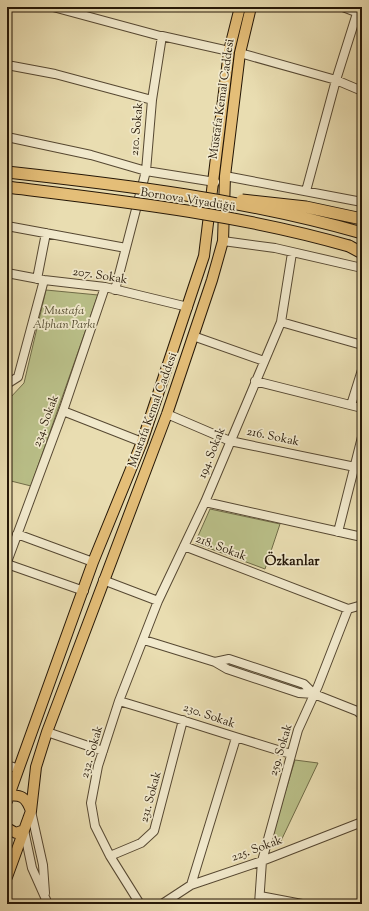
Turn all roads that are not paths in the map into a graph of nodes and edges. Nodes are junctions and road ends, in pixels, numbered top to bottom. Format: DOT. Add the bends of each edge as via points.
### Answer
graph roads {
  1 [pos="53,7"];
  2 [pos="240,7"];
  3 [pos="251,7"];
  4 [pos="343,7"];
  5 [pos="359,11"];
  6 [pos="164,36"];
  7 [pos="229,51"];
  8 [pos="240,53"];
  9 [pos="7,65"];
  10 [pos="336,80"];
  11 [pos="362,91"];
  12 [pos="152,100"];
  13 [pos="7,137"];
  14 [pos="146,171"];
  15 [pos="7,172"];
  16 [pos="225,176"];
  17 [pos="214,182"];
  18 [pos="7,187"];
  19 [pos="306,191"];
  20 [pos="196,197"];
  21 [pos="362,202"];
  22 [pos="362,219"];
  23 [pos="7,226"];
  24 [pos="46,233"];
  25 [pos="362,233"];
  26 [pos="223,241"];
  27 [pos="126,248"];
  28 [pos="292,252"];
  29 [pos="362,252"];
  30 [pos="362,268"];
  31 [pos="7,273"];
  32 [pos="40,279"];
  33 [pos="105,287"];
  34 [pos="115,290"];
  35 [pos="188,307"];
  36 [pos="281,322"];
  37 [pos="193,336"];
  38 [pos="362,345"];
  39 [pos="264,361"];
  40 [pos="362,370"];
  41 [pos="255,381"];
  42 [pos="7,384"];
  43 [pos="351,405"];
  44 [pos="362,408"];
  45 [pos="63,411"];
  46 [pos="167,414"];
  47 [pos="362,437"];
  48 [pos="230,441"];
  49 [pos="142,442"];
  50 [pos="355,467"];
  51 [pos="205,502"];
  52 [pos="338,532"];
  53 [pos="17,534"];
  54 [pos="362,537"];
  55 [pos="184,546"];
  56 [pos="93,562"];
  57 [pos="7,563"];
  58 [pos="103,580"];
  59 [pos="84,591"];
  60 [pos="158,601"];
  61 [pos="362,605"];
  62 [pos="348,609"];
  63 [pos="144,640"];
  64 [pos="314,694"];
  65 [pos="119,701"];
  66 [pos="362,715"];
  67 [pos="183,720"];
  68 [pos="47,732"];
  69 [pos="236,738"];
  70 [pos="103,751"];
  71 [pos="291,754"];
  72 [pos="7,765"];
  73 [pos="19,769"];
  74 [pos="8,798"];
  75 [pos="31,811"];
  76 [pos="362,822"];
  77 [pos="7,828"];
  78 [pos="24,830"];
  79 [pos="110,856"];
  80 [pos="262,861"];
  81 [pos="7,877"];
  82 [pos="191,885"];
  83 [pos="45,893"];
  84 [pos="260,900"];
  85 [pos="48,904"];
  86 [pos="140,904"];
  87 [pos="162,904"];
  88 [pos="302,904"];
  1 -- 6 [label="street"];
  2 -- 7 [label="main road, Mustafa Kemal Caddesi"];
  3 -- 8 [label="main road, Mustafa Kemal Caddesi"];
  4 -- 5 [label="street"];
  5 -- 10 [label="street"];
  6 -- 7 [label="street"];
  6 -- 12 [label="street, 210. Sokak"];
  7 -- 17 [label="main road, Mustafa Kemal Caddesi"];
  8 -- 10 [label="street"];
  8 -- 16 [label="main road, Mustafa Kemal Caddesi"];
  9 -- 12 [label="street" via="55,74"];
  10 -- 11 [label="street"];
  10 -- 19 [label="street"];
  12 -- 14 [label="street, 210. Sokak"];
  13 -- 14 [label="street" via="91,155"];
  14 -- 17 [label="street"];
  14 -- 27 [label="street, 210. Sokak"];
  15 -- 20 [label="highway, Bornova Viyadüğü, bridge"];
  16 -- 19 [label="street"];
  16 -- 26 [label="main road, Mustafa Kemal Caddesi"];
  17 -- 35 [label="main road, Mustafa Kemal Caddesi" via="204,256"];
  18 -- 29 [label="highway, Bornova Viyadüğü, bridge" via="195,213 295,232 349,246"];
  19 -- 21 [label="street"];
  20 -- 22 [label="highway, bridge" via="276,203"];
  20 -- 25 [label="highway, Bornova Viyadüğü, bridge" via="304,218"];
  23 -- 24 [label="street"];
  24 -- 27 [label="street"];
  24 -- 32 [label="street"];
  26 -- 28 [label="street"];
  26 -- 37 [label="main road, Mustafa Kemal Caddesi"];
  27 -- 34 [label="street, 210. Sokak"];
  28 -- 30 [label="street"];
  28 -- 36 [label="street, 194. Sokak"];
  31 -- 32 [label="street, 207. Sokak"];
  32 -- 33 [label="street, 207. Sokak"];
  32 -- 42 [label="street" via="18,377"];
  33 -- 34 [label="street, 207. Sokak"];
  33 -- 45 [label="street, 234. Sokak"];
  34 -- 35 [label="street, 207. Sokak"];
  35 -- 49 [label="main road, Mustafa Kemal Caddesi"];
  36 -- 38 [label="street"];
  36 -- 39 [label="street, 194. Sokak"];
  37 -- 39 [label="street"];
  37 -- 46 [label="main road, Mustafa Kemal Caddesi"];
  39 -- 41 [label="street, 194. Sokak"];
  40 -- 43 [label="street"];
  41 -- 43 [label="street"];
  41 -- 48 [label="street, 194. Sokak"];
  43 -- 44 [label="street"];
  45 -- 49 [label="street"];
  45 -- 53 [label="street, 234. Sokak"];
  46 -- 48 [label="street, 216. Sokak"];
  46 -- 58 [label="main road, Mustafa Kemal Caddesi"];
  47 -- 50 [label="street"];
  48 -- 50 [label="street, 216. Sokak"];
  48 -- 51 [label="street, 194. Sokak"];
  49 -- 56 [label="main road, Mustafa Kemal Caddesi"];
  50 -- 52 [label="street"];
  51 -- 52 [label="street"];
  51 -- 55 [label="street, 194. Sokak"];
  52 -- 54 [label="street"];
  53 -- 56 [label="street"];
  53 -- 57 [label="street, 234. Sokak"];
  55 -- 60 [label="street, 194. Sokak"];
  55 -- 62 [label="street, 218. Sokak"];
  56 -- 59 [label="main road, Mustafa Kemal Caddesi"];
  57 -- 59 [label="street"];
  58 -- 60 [label="street"];
  58 -- 68 [label="main road, Mustafa Kemal Caddesi"];
  59 -- 73 [label="main road, Mustafa Kemal Caddesi"];
  60 -- 63 [label="street, 232. Sokak"];
  61 -- 62 [label="street"];
  62 -- 64 [label="street, 259. Sokak"];
  63 -- 64 [label="street" via="215,662 229,659 304,684"];
  63 -- 65 [label="street, 232. Sokak"];
  64 -- 66 [label="street"];
  64 -- 71 [label="street, 259. Sokak" via="298,730"];
  65 -- 67 [label="street, 230. Sokak"];
  65 -- 70 [label="street, 232. Sokak"];
  67 -- 69 [label="street, 230. Sokak"];
  67 -- 79 [label="street, 231. Sokak" via="154,831 141,843"];
  68 -- 70 [label="street"];
  68 -- 75 [label="main road, Mustafa Kemal Caddesi" via="36,767"];
  69 -- 71 [label="street, 230. Sokak"];
  69 -- 82 [label="street"];
  70 -- 79 [label="street, 232. Sokak" via="91,803 95,826"];
  71 -- 80 [label="street, 259. Sokak"];
  72 -- 73 [label="street"];
  73 -- 74 [label="main road, Mustafa Kemal Caddesi"];
  74 -- 75 [label="main road" via="14,794 21,797 28,802"];
  75 -- 78 [label="main road, Mustafa Kemal Caddesi"];
  75 -- 83 [label="street" via="44,865"];
  76 -- 80 [label="street, 225. Sokak"];
  77 -- 78 [label="main road" via="16,833"];
  78 -- 81 [label="main road"];
  78 -- 83 [label="street" via="32,868"];
  79 -- 86 [label="street, 232. Sokak"];
  80 -- 82 [label="street, 225. Sokak"];
  80 -- 84 [label="street, 259. Sokak"];
  82 -- 87 [label="street, 225. Sokak"];
  83 -- 85 [label="street"];
  84 -- 88 [label="street"];
}
